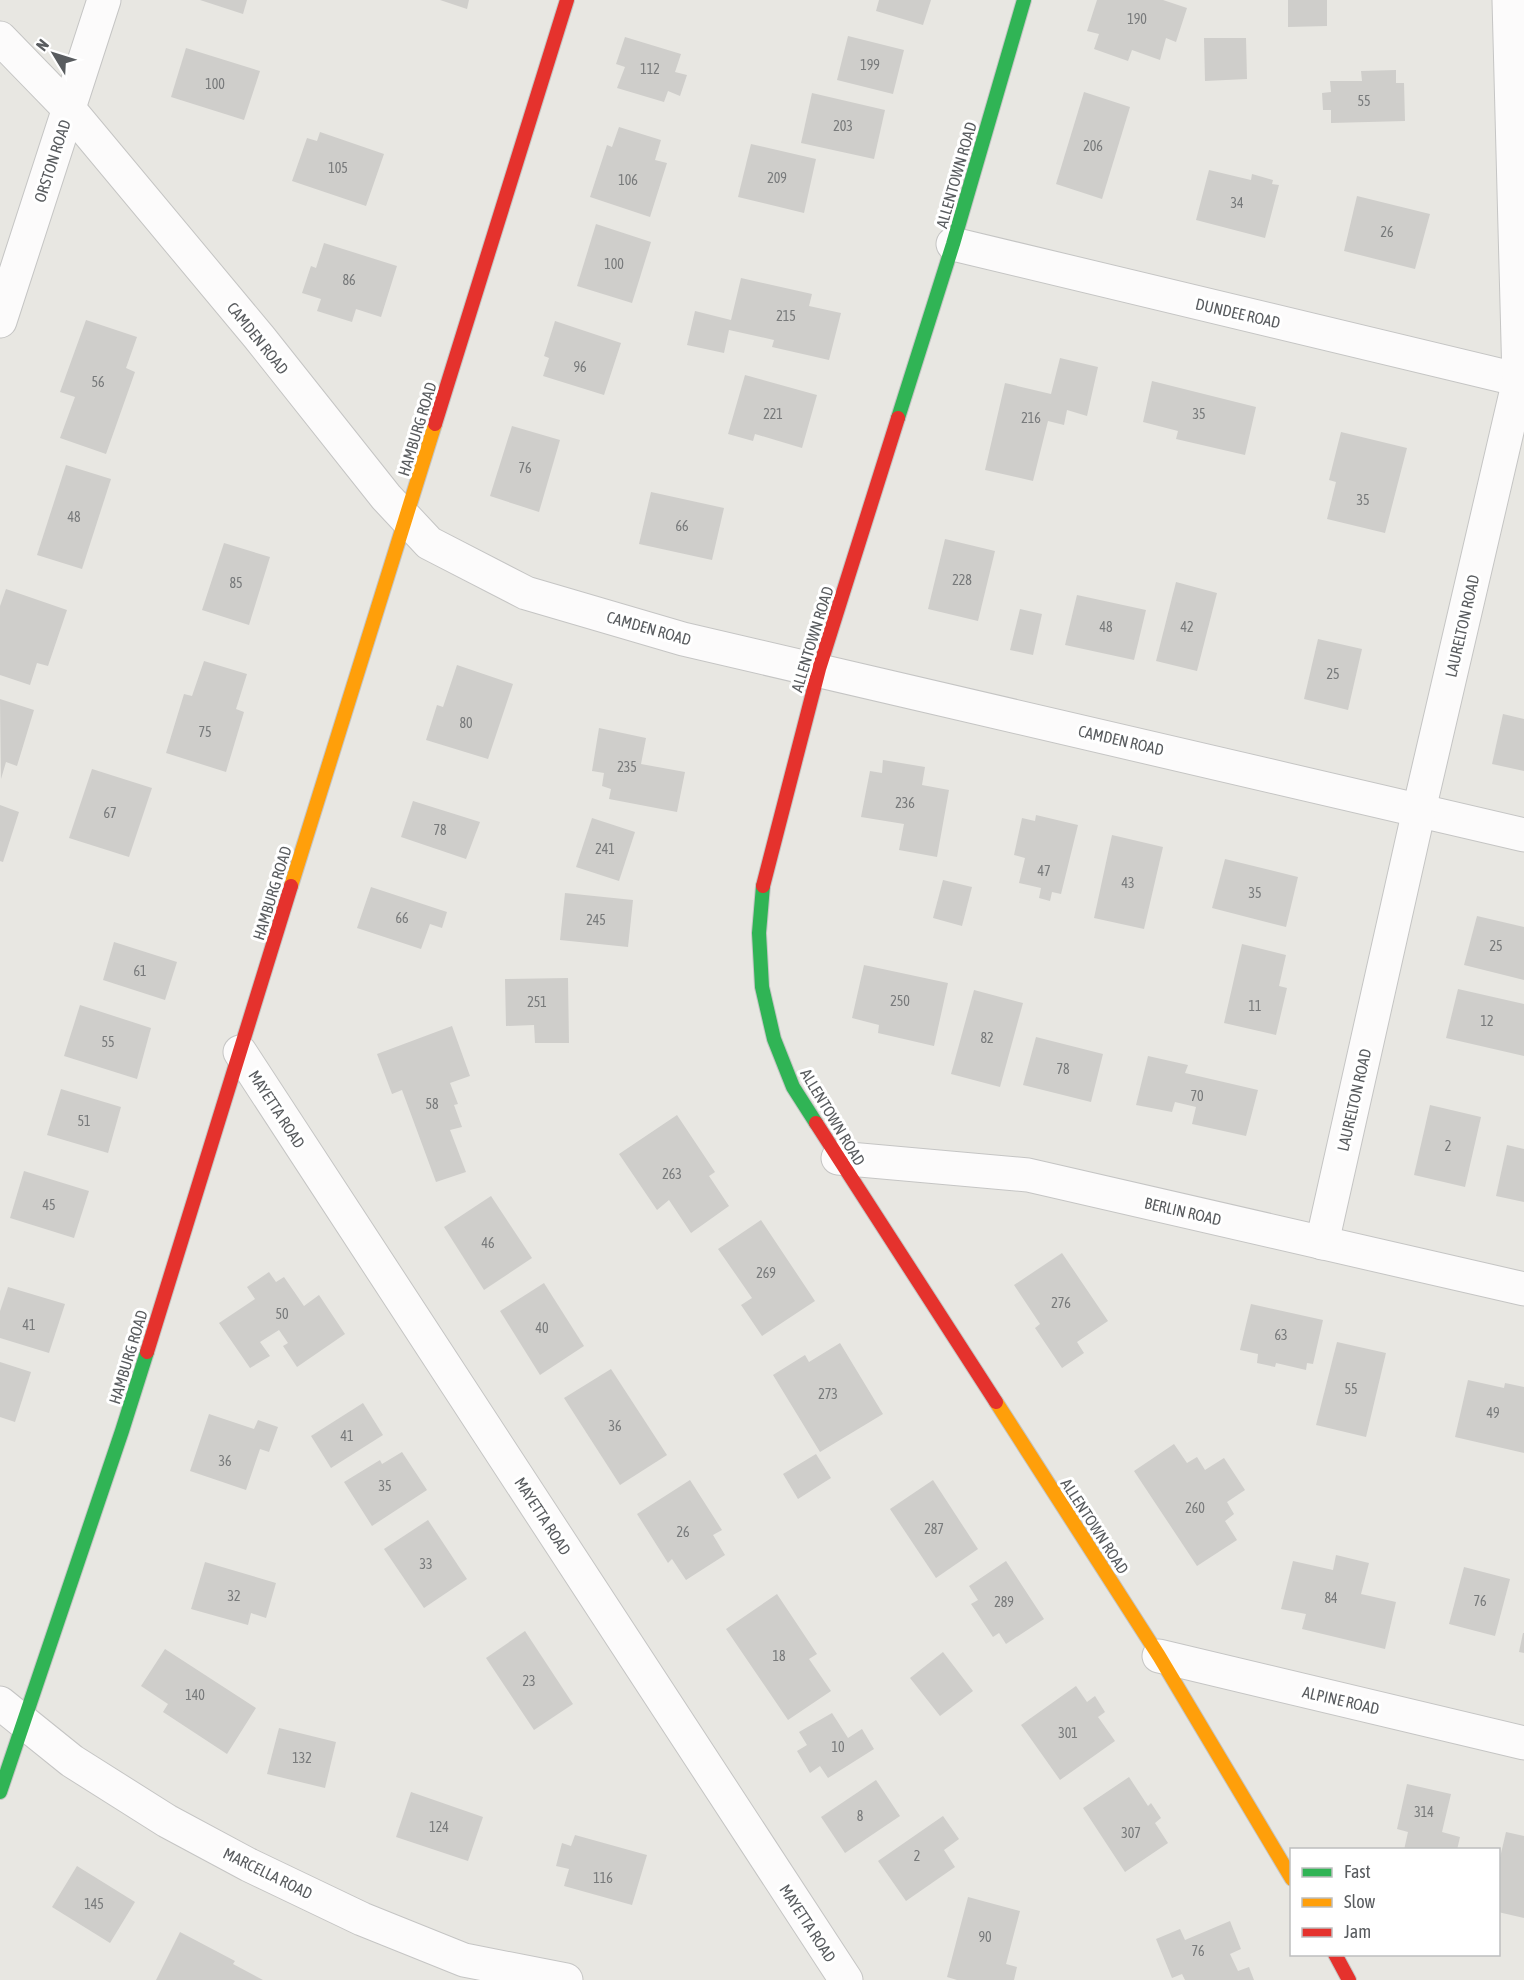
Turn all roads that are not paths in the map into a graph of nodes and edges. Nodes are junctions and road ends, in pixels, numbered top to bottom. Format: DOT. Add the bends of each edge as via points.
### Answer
graph roads {
  1 [pos="104,0"];
  2 [pos="567,0"];
  3 [pos="1024,0"];
  4 [pos="1509,0"];
  5 [pos="0,38"];
  6 [pos="69,109"];
  7 [pos="953,244"];
  8 [pos="0,321"];
  9 [pos="1521,381"];
  10 [pos="406,519"];
  11 [pos="819,669"];
  12 [pos="1419,810"];
  13 [pos="1524,835"];
  14 [pos="240,1052"];
  15 [pos="838,1158"];
  16 [pos="1322,1243"];
  17 [pos="1524,1289"];
  18 [pos="1159,1656"];
  19 [pos="12,1713"];
  20 [pos="1524,1743"];
  21 [pos="0,1792"];
  22 [pos="1290,1876"];
  23 [pos="1336,1956"];
  24 [pos="566,1980"];
  25 [pos="846,1980"];
  26 [pos="1349,1980"];
  1 -- 6 [label="street, ORSTON ROAD"];
  2 -- 10 [label="street, HAMBURG ROAD"];
  3 -- 7 [label="street, ALLENTOWN ROAD"];
  4 -- 9 [label="street, LAURELTON ROAD"];
  5 -- 6 [label="street, CAMDEN ROAD"];
  6 -- 8 [label="street, ORSTON ROAD"];
  6 -- 10 [label="street, CAMDEN ROAD"];
  7 -- 9 [label="street, DUNDEE ROAD"];
  7 -- 11 [label="street, ALLENTOWN ROAD"];
  9 -- 12 [label="street, LAURELTON ROAD"];
  10 -- 11 [label="street, CAMDEN ROAD" via="429,543 525,593 683,639"];
  10 -- 14 [label="street, HAMBURG ROAD"];
  11 -- 12 [label="street, CAMDEN ROAD"];
  11 -- 15 [label="street, ALLENTOWN ROAD" via="763,881 759,933 762,987 774,1039 793,1087"];
  12 -- 13 [label="street, CAMDEN ROAD"];
  12 -- 16 [label="street, LAURELTON ROAD"];
  14 -- 19 [label="street, HAMBURG ROAD" via="122,1431"];
  14 -- 25 [label="street, MAYETTA ROAD"];
  15 -- 16 [label="street, BERLIN ROAD" via="1028,1175"];
  15 -- 18 [label="street, ALLENTOWN ROAD"];
  16 -- 17 [label="street, BERLIN ROAD"];
  18 -- 20 [label="street, ALPINE ROAD"];
  18 -- 22 [label="street, ALLENTOWN ROAD"];
  19 -- 21 [label="street, HAMBURG ROAD"];
  19 -- 24 [label="street, MARCELLA ROAD" via="72,1761 167,1821 362,1919 464,1960"];
  23 -- 26 [label="street"];
}
